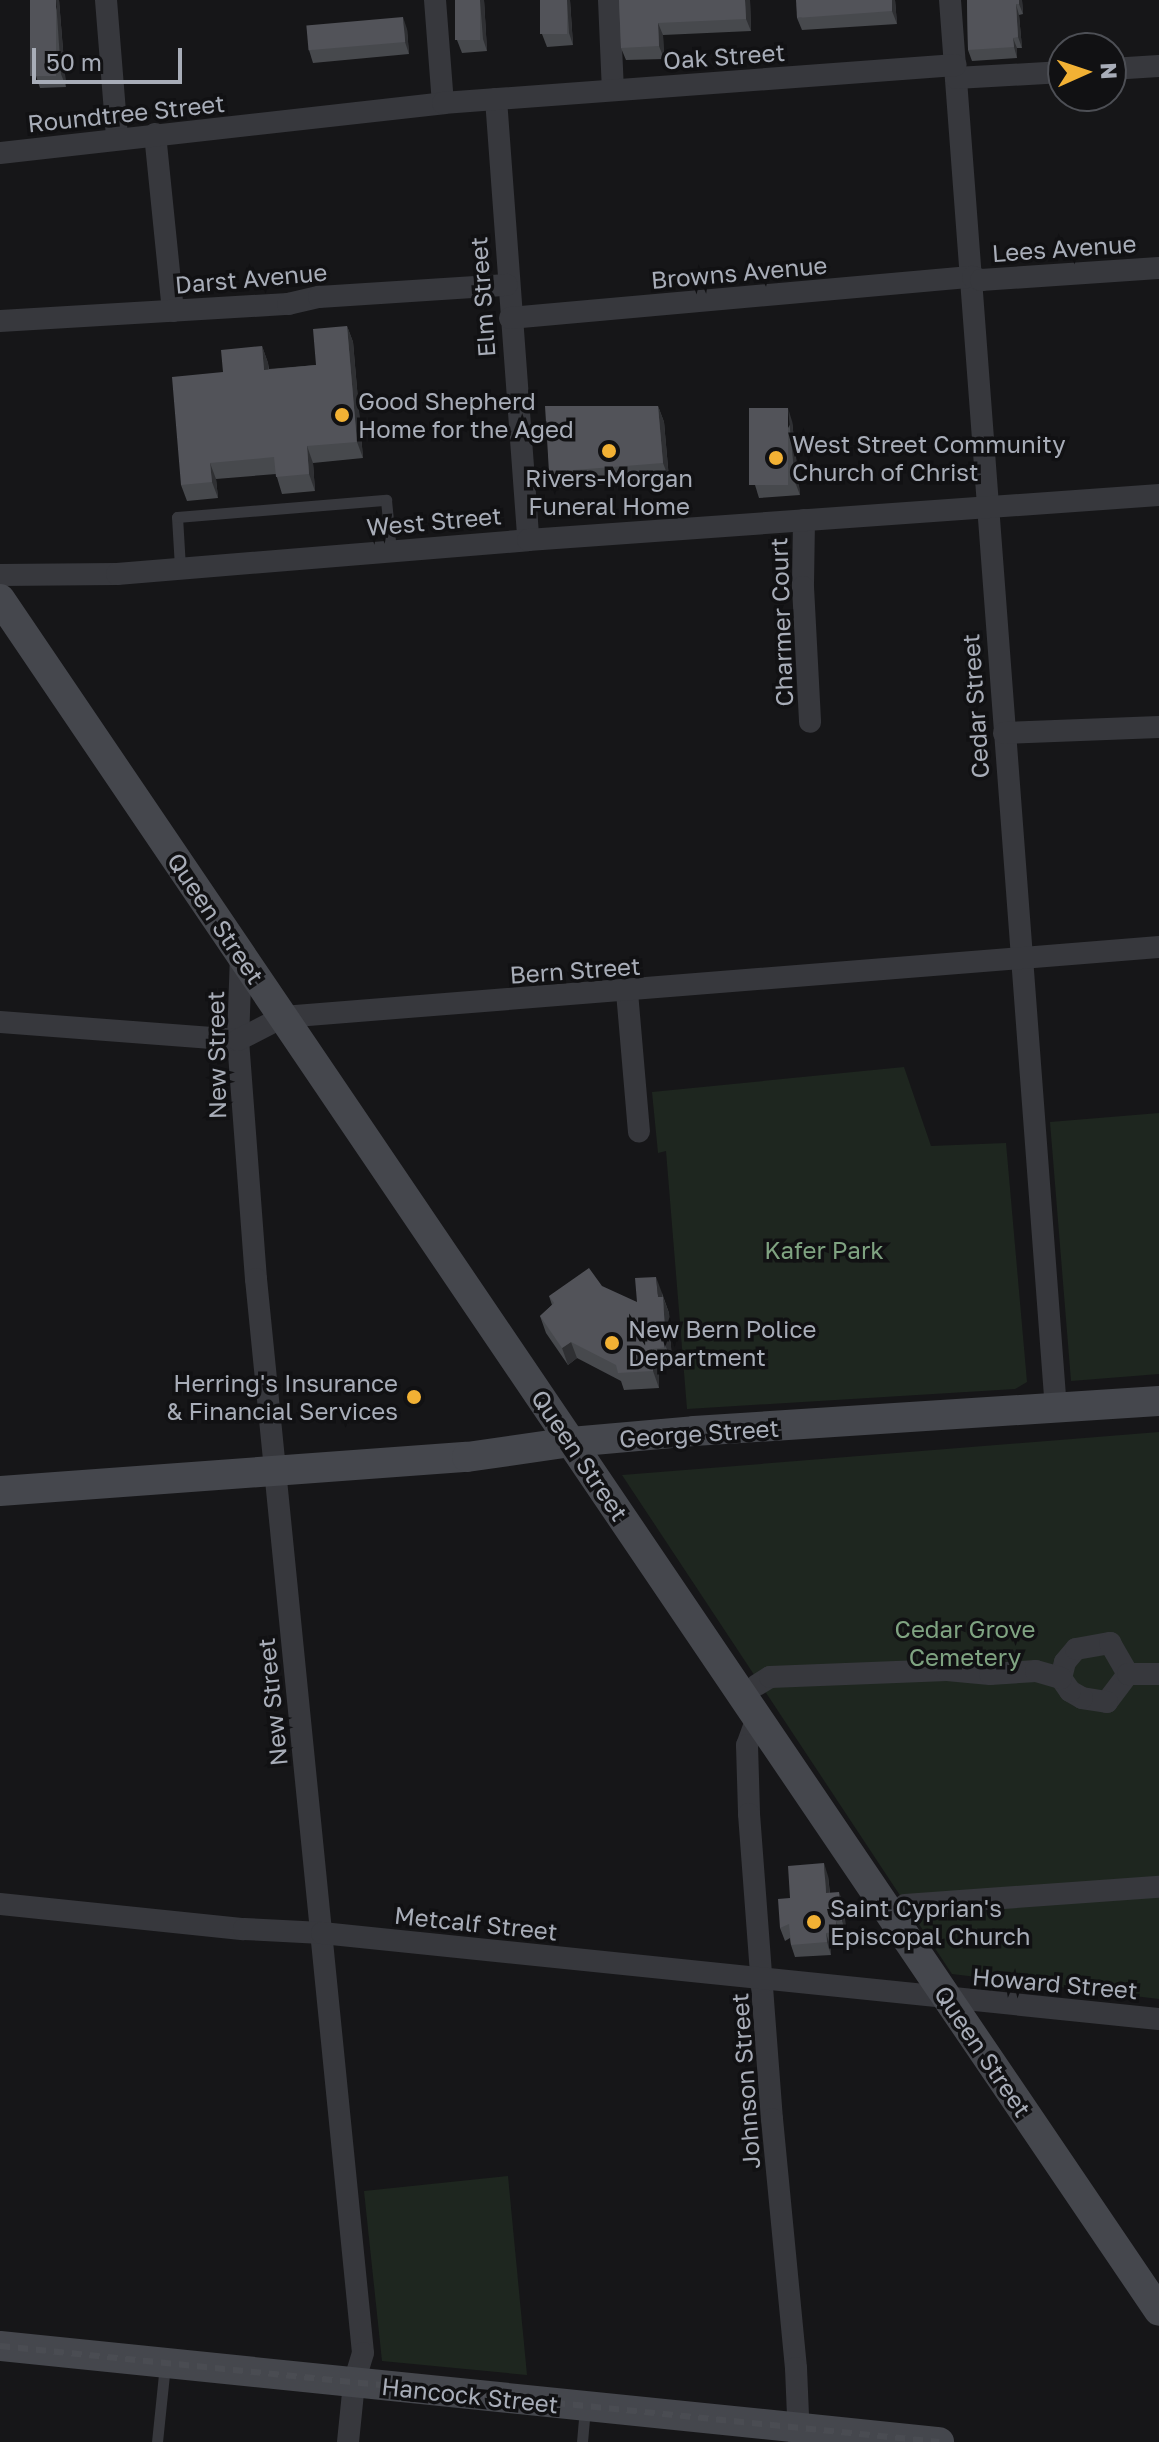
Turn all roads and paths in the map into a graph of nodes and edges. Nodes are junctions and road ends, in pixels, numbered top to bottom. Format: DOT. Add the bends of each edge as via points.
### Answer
graph roads {
  1 [pos="106,0"];
  2 [pos="435,0"];
  3 [pos="609,0"];
  4 [pos="950,0"];
  5 [pos="1159,66"];
  6 [pos="1127,68"];
  7 [pos="956,72"];
  8 [pos="1047,72"];
  9 [pos="613,90"];
  10 [pos="496,99"];
  11 [pos="443,103"];
  12 [pos="155,134"];
  13 [pos="117,138"];
  14 [pos="0,153"];
  15 [pos="1159,268"];
  16 [pos="973,277"];
  17 [pos="507,285"];
  18 [pos="173,311"];
  19 [pos="510,318"];
  20 [pos="0,321"];
  21 [pos="1159,495"];
  22 [pos="989,507"];
  23 [pos="804,520"];
  24 [pos="528,540"];
  25 [pos="391,551"];
  26 [pos="180,567"];
  27 [pos="0,575"];
  28 [pos="0,599"];
  29 [pos="810,722"];
  30 [pos="1159,727"];
  31 [pos="1004,733"];
  32 [pos="1159,947"];
  33 [pos="241,955"];
  34 [pos="1020,958"];
  35 [pos="627,992"];
  36 [pos="283,1017"];
  37 [pos="0,1022"];
  38 [pos="238,1040"];
  39 [pos="639,1131"];
  40 [pos="1159,1401"];
  41 [pos="1056,1409"];
  42 [pos="571,1442"];
  43 [pos="276,1470"];
  44 [pos="0,1491"];
  45 [pos="1128,1674"];
  46 [pos="1159,1674"];
  47 [pos="1061,1678"];
  48 [pos="757,1685"];
  49 [pos="757,1718"];
  50 [pos="1159,1887"];
  51 [pos="0,1904"];
  52 [pos="905,1905"];
  53 [pos="322,1933"];
  54 [pos="764,1980"];
  55 [pos="947,1997"];
  56 [pos="1159,2019"];
  57 [pos="1155,2295"];
  58 [pos="0,2346"];
  59 [pos="165,2363"];
  60 [pos="354,2383"];
  61 [pos="585,2407"];
  62 [pos="799,2436"];
  63 [pos="157,2442"];
  64 [pos="348,2442"];
  65 [pos="582,2442"];
  66 [pos="939,2442"];
  1 -- 13 [label="street"];
  2 -- 11 [label="street"];
  3 -- 9 [label="street"];
  4 -- 7 [label="street, Cedar Street"];
  5 -- 6 [label="street"];
  7 -- 8 [label="street, Oak Street"];
  7 -- 9 [label="street, Oak Street"];
  7 -- 16 [label="street, Cedar Street"];
  9 -- 10 [label="street, Oak Street"];
  10 -- 11 [label="street, Roundtree Street"];
  10 -- 17 [label="street, Elm Street"];
  11 -- 12 [label="street, Roundtree Street"];
  12 -- 13 [label="street, Roundtree Street"];
  12 -- 18 [label="street"];
  13 -- 14 [label="street, Roundtree Street"];
  15 -- 16 [label="street, Lees Avenue"];
  16 -- 19 [label="street, Browns Avenue"];
  16 -- 22 [label="street, Cedar Street"];
  17 -- 18 [label="street, Darst Avenue"];
  17 -- 19 [label="street, Elm Street"];
  18 -- 20 [label="street, Darst Avenue"];
  19 -- 24 [label="street, Elm Street"];
  21 -- 22 [label="street, West Street"];
  22 -- 23 [label="street, West Street"];
  22 -- 31 [label="street, Cedar Street"];
  23 -- 24 [label="street, West Street"];
  23 -- 29 [label="street, Charmer Court"];
  24 -- 25 [label="street, West Street"];
  25 -- 26 [label="street, West Street"];
  25 -- 26 [label="lane" via="386,500 177,517"];
  26 -- 27 [label="street, West Street" via="117,574"];
  28 -- 33 [label="street, Queen Street"];
  30 -- 31 [label="street"];
  31 -- 34 [label="street, Cedar Street"];
  32 -- 34 [label="street, Bern Street"];
  33 -- 36 [label="street, Queen Street"];
  33 -- 38 [label="street, New Street"];
  34 -- 35 [label="street, Bern Street"];
  34 -- 41 [label="street, Cedar Street"];
  35 -- 36 [label="street, Bern Street"];
  35 -- 39 [label="street"];
  36 -- 38 [label="street, Bern Street"];
  36 -- 42 [label="street, Queen Street"];
  37 -- 38 [label="street"];
  38 -- 43 [label="street, New Street"];
  40 -- 41 [label="street, George Street"];
  41 -- 42 [label="street, George Street"];
  42 -- 43 [label="street, George Street" via="467,1457"];
  42 -- 49 [label="street, Queen Street"];
  43 -- 44 [label="street, George Street"];
  43 -- 53 [label="street, New Street"];
  45 -- 46 [label="street"];
  45 -- 47 [label="street" via="1107,1702 1082,1698"];
  45 -- 47 [label="street" via="1110,1643 1076,1649"];
  47 -- 48 [label="street" via="1036,1671 947,1670 770,1677"];
  49 -- 54 [label="street, Johnson Street" via="747,1761"];
  49 -- 55 [label="street, Queen Street"];
  50 -- 52 [label="street"];
  51 -- 53 [label="street, Metcalf Street"];
  53 -- 54 [label="street, Metcalf Street"];
  53 -- 60 [label="street, New Street" via="363,2353"];
  54 -- 55 [label="street, Metcalf Street"];
  54 -- 62 [label="street, Johnson Street"];
  55 -- 56 [label="street, Howard Street"];
  55 -- 57 [label="street, Queen Street"];
  58 -- 59 [label="street, Hancock Street"];
  59 -- 60 [label="street, Hancock Street"];
  59 -- 63 [label="lane"];
  60 -- 61 [label="street, Hancock Street"];
  60 -- 64 [label="street, New Street"];
  61 -- 62 [label="street, Hancock Street"];
  61 -- 65 [label="lane"];
  62 -- 66 [label="street, Hancock Street"];
}
